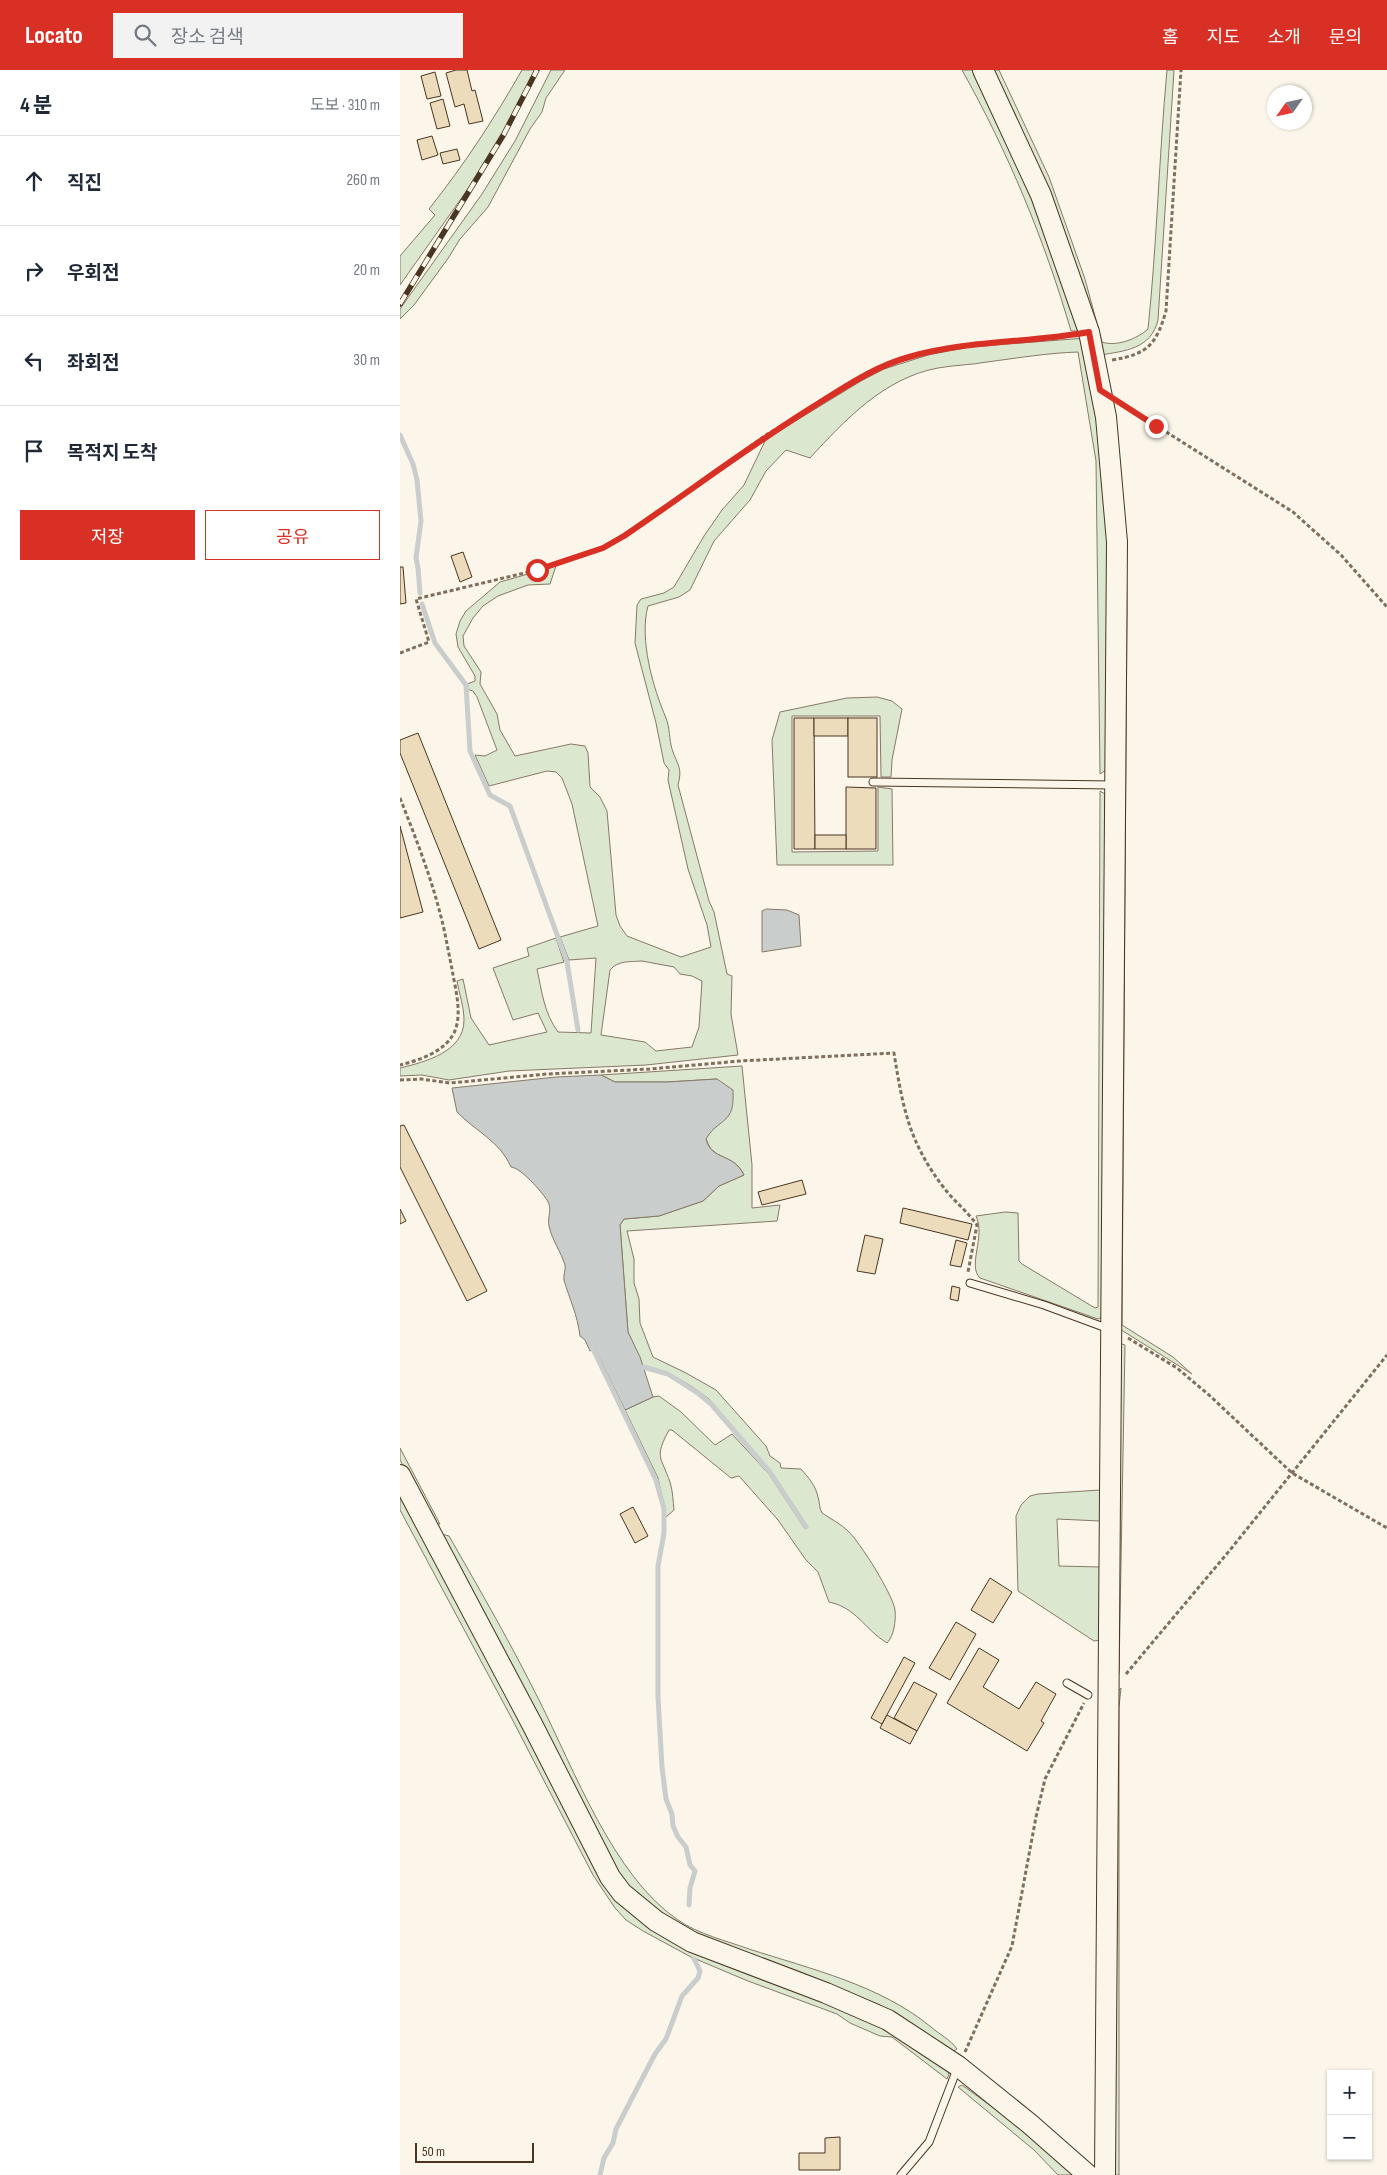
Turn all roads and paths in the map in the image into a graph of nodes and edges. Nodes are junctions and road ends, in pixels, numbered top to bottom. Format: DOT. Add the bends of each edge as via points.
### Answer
graph roads {
  1 [pos="983,70"];
  2 [pos="1181,70"];
  3 [pos="1089,332"];
  4 [pos="1094,363"];
  5 [pos="1100,390"];
  6 [pos="1387,607"];
  7 [pos="400,653"];
  8 [pos="873,782"];
  9 [pos="1115,785"];
  10 [pos="400,798"];
  11 [pos="400,1065"];
  12 [pos="400,1080"];
  13 [pos="970,1282"];
  14 [pos="1112,1330"];
  15 [pos="1387,1355"];
  16 [pos="1292,1473"];
  17 [pos="400,1475"];
  18 [pos="1387,1528"];
  19 [pos="1068,1683"];
  20 [pos="1109,1687"];
  21 [pos="1088,1695"];
  22 [pos="958,2066"];
  23 [pos="900,2175"];
  24 [pos="1088,2175"];
  25 [pos="1105,2175"];
  1 -- 3 [label="main road" via="1041,195"];
  2 -- 4 [label="path" via="1166,311 1160,333 1150,345 1130,356"];
  3 -- 4 [label="main road"];
  3 -- 7 [label="path" via="968,345 910,356 882,366 766,435 603,548 537,570 416,599 429,642"];
  4 -- 5 [label="main road"];
  5 -- 6 [label="path" via="1293,512 1341,555"];
  5 -- 9 [label="main road" via="1106,417 1117,542"];
  8 -- 9 [label="lane"];
  9 -- 14 [label="main road"];
  10 -- 11 [label="path" via="441,914 458,1016 455,1032 444,1045 424,1058"];
  12 -- 13 [label="path" via="450,1083 894,1053 904,1111 912,1136 935,1176 977,1225 968,1274"];
  13 -- 14 [label="lane"];
  14 -- 16 [label="path" via="1177,1368"];
  14 -- 20 [label="main road"];
  15 -- 16 [label="path"];
  16 -- 18 [label="path"];
  16 -- 20 [label="path" via="1118,1683"];
  17 -- 22 [label="main road" via="610,1877 622,1893 656,1921 692,1942 888,2020"];
  19 -- 21 [label="lane"];
  20 -- 25 [label="main road"];
  21 -- 22 [label="path" via="1044,1779 1007,1963"];
  22 -- 23 [label="lane" via="928,2142"];
  22 -- 24 [label="main road"];
}
